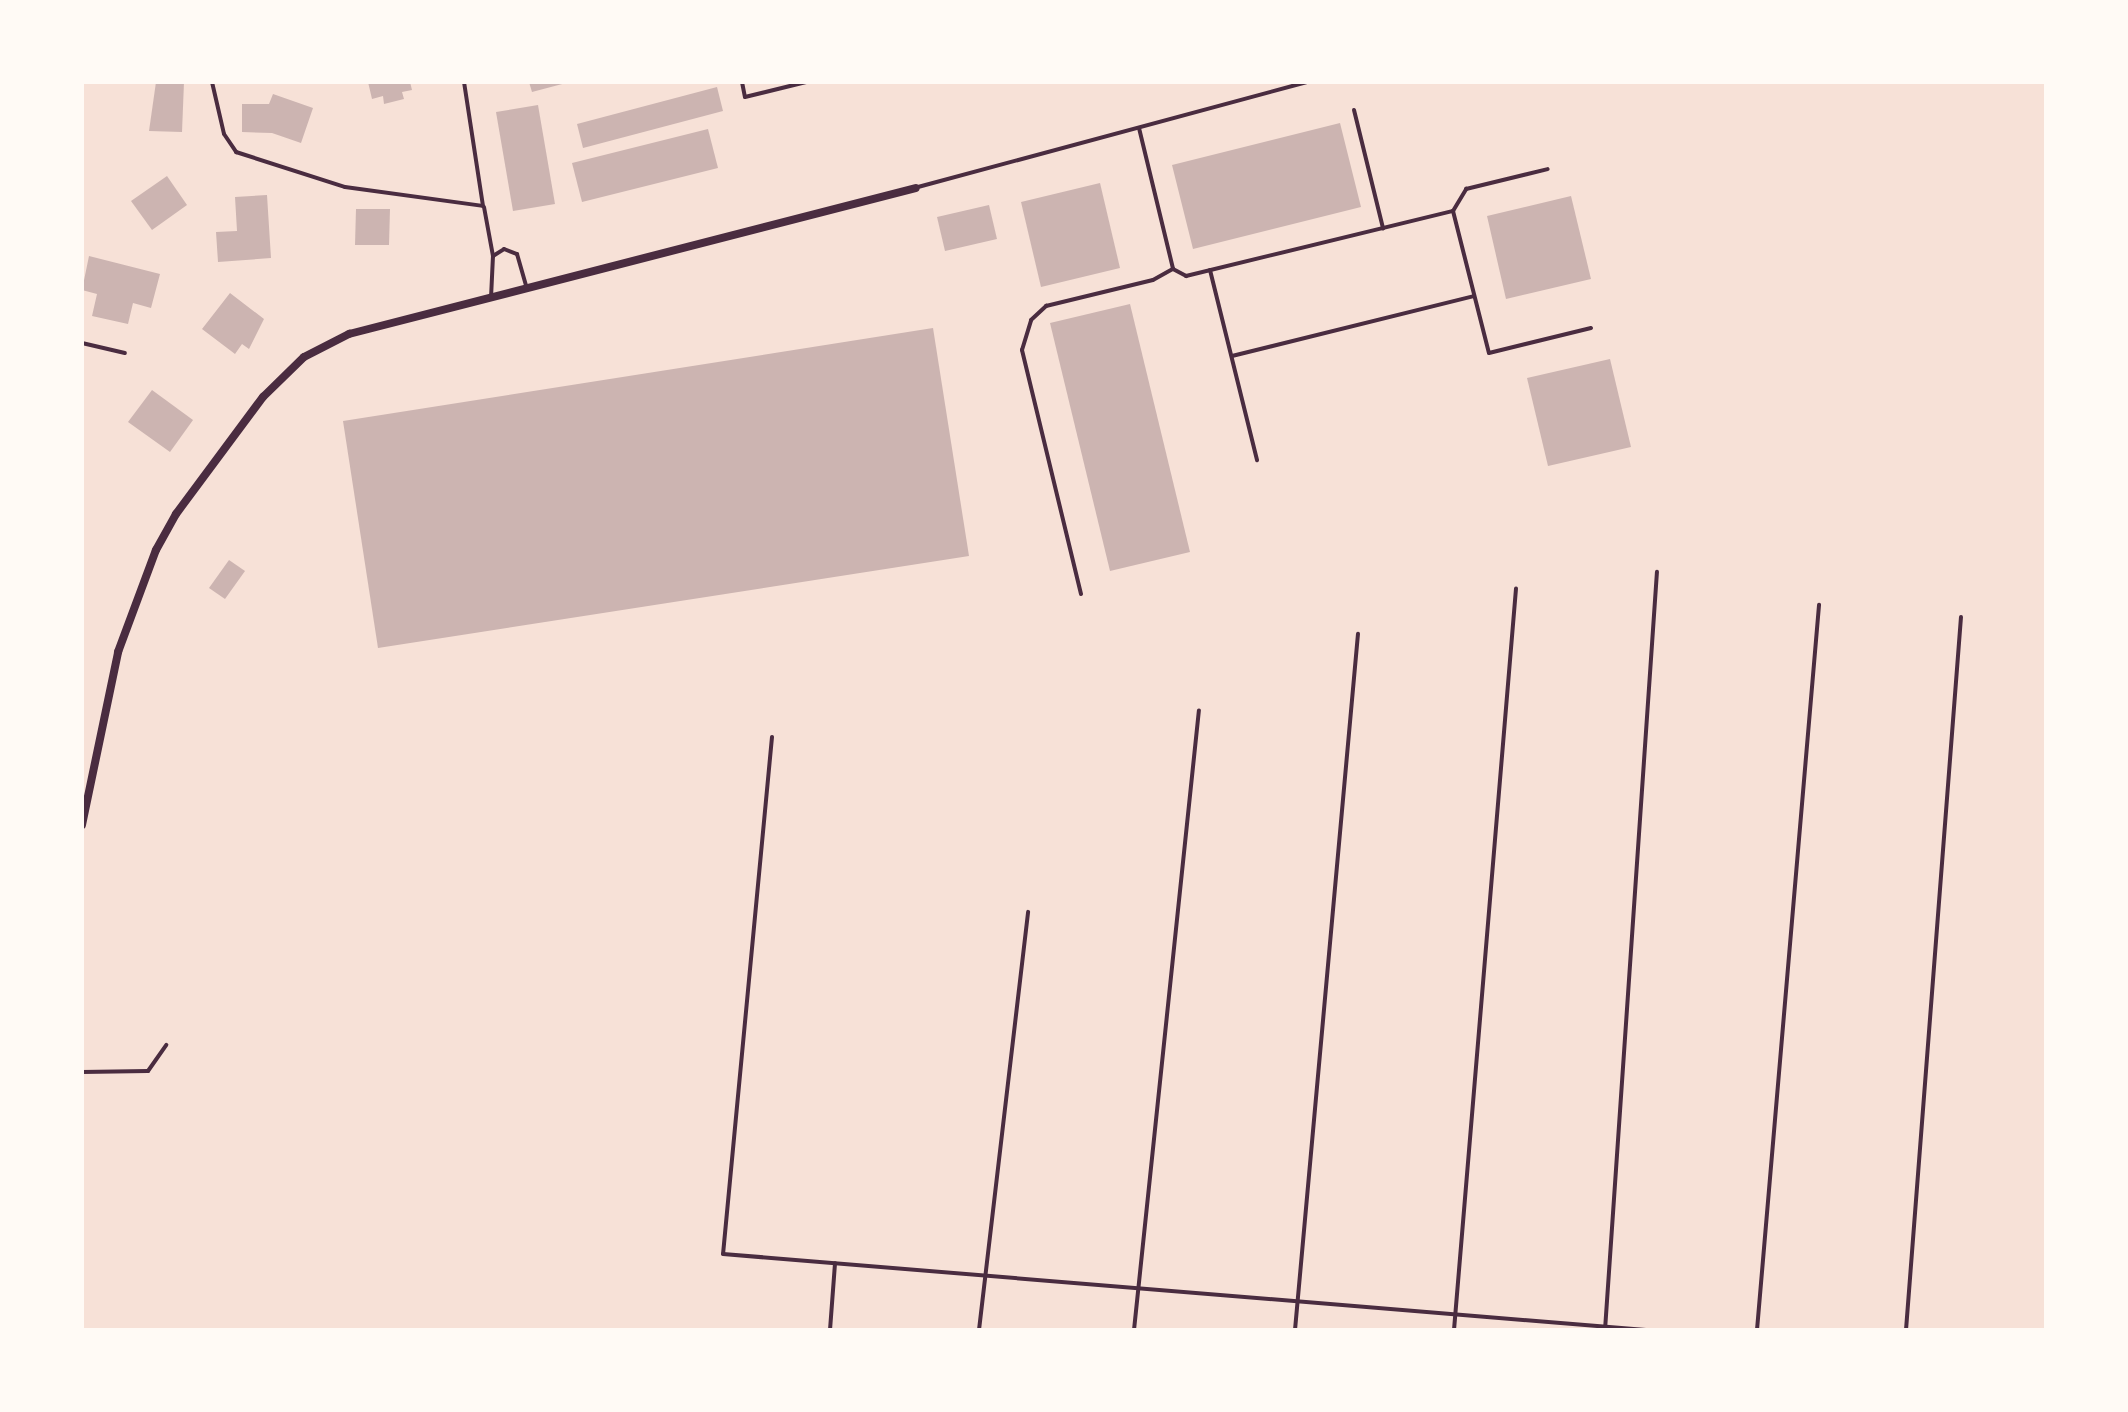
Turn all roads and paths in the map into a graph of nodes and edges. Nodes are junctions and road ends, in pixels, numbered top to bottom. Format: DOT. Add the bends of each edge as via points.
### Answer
graph roads {
  1 [pos="212,82"];
  2 [pos="464,82"];
  3 [pos="742,82"];
  4 [pos="806,82"];
  5 [pos="1306,82"];
  6 [pos="1354,110"];
  7 [pos="1139,128"];
  8 [pos="1548,169"];
  9 [pos="916,188"];
  10 [pos="483,206"];
  11 [pos="1453,211"];
  12 [pos="1383,228"];
  13 [pos="493,256"];
  14 [pos="1173,269"];
  15 [pos="1210,270"];
  16 [pos="527,289"];
  17 [pos="1474,296"];
  18 [pos="491,298"];
  19 [pos="1591,328"];
  20 [pos="82,343"];
  21 [pos="125,353"];
  22 [pos="1232,356"];
  23 [pos="1257,460"];
  24 [pos="1657,572"];
  25 [pos="1516,589"];
  26 [pos="1081,594"];
  27 [pos="1819,605"];
  28 [pos="1961,617"];
  29 [pos="1358,634"];
  30 [pos="1199,710"];
  31 [pos="772,737"];
  32 [pos="82,825"];
  33 [pos="1028,912"];
  34 [pos="166,1045"];
  35 [pos="82,1072"];
  36 [pos="835,1263"];
  37 [pos="984,1276"];
  38 [pos="1139,1288"];
  39 [pos="1298,1301"];
  40 [pos="1455,1314"];
  41 [pos="1605,1328"];
  42 [pos="830,1330"];
  43 [pos="979,1330"];
  44 [pos="1134,1330"];
  45 [pos="1295,1330"];
  46 [pos="1454,1330"];
  47 [pos="1646,1330"];
  48 [pos="1757,1330"];
  49 [pos="1906,1330"];
  1 -- 10 [label="lane" via="224,134 236,152 345,187"];
  2 -- 10 [label="lane"];
  3 -- 4 [label="lane" via="745,97"];
  5 -- 7 [label="lane"];
  6 -- 12 [label="lane"];
  7 -- 9 [label="lane"];
  7 -- 14 [label="lane"];
  8 -- 11 [label="lane" via="1466,189"];
  9 -- 16 [label="street"];
  10 -- 13 [label="lane"];
  11 -- 12 [label="lane"];
  11 -- 17 [label="lane"];
  12 -- 15 [label="lane"];
  13 -- 16 [label="lane" via="504,249 517,254"];
  13 -- 18 [label="lane"];
  14 -- 15 [label="lane" via="1186,276"];
  14 -- 26 [label="lane" via="1153,280 1046,306 1031,320 1022,350"];
  15 -- 22 [label="lane"];
  16 -- 18 [label="street"];
  17 -- 19 [label="lane" via="1489,353"];
  17 -- 22 [label="lane"];
  18 -- 32 [label="street" via="349,334 304,357 263,397 176,514 140,587 118,652"];
  20 -- 21 [label="lane"];
  22 -- 23 [label="lane"];
  24 -- 41 [label="lane"];
  25 -- 40 [label="lane"];
  27 -- 48 [label="lane"];
  28 -- 49 [label="lane"];
  29 -- 39 [label="lane"];
  30 -- 38 [label="lane"];
  31 -- 36 [label="lane" via="723,1254"];
  33 -- 37 [label="lane"];
  34 -- 35 [label="lane" via="148,1071"];
  36 -- 37 [label="lane"];
  36 -- 42 [label="lane"];
  37 -- 38 [label="lane"];
  37 -- 43 [label="lane"];
  38 -- 39 [label="lane"];
  38 -- 44 [label="lane"];
  39 -- 40 [label="lane"];
  39 -- 45 [label="lane"];
  40 -- 41 [label="lane"];
  40 -- 46 [label="lane"];
  41 -- 47 [label="lane"];
}
